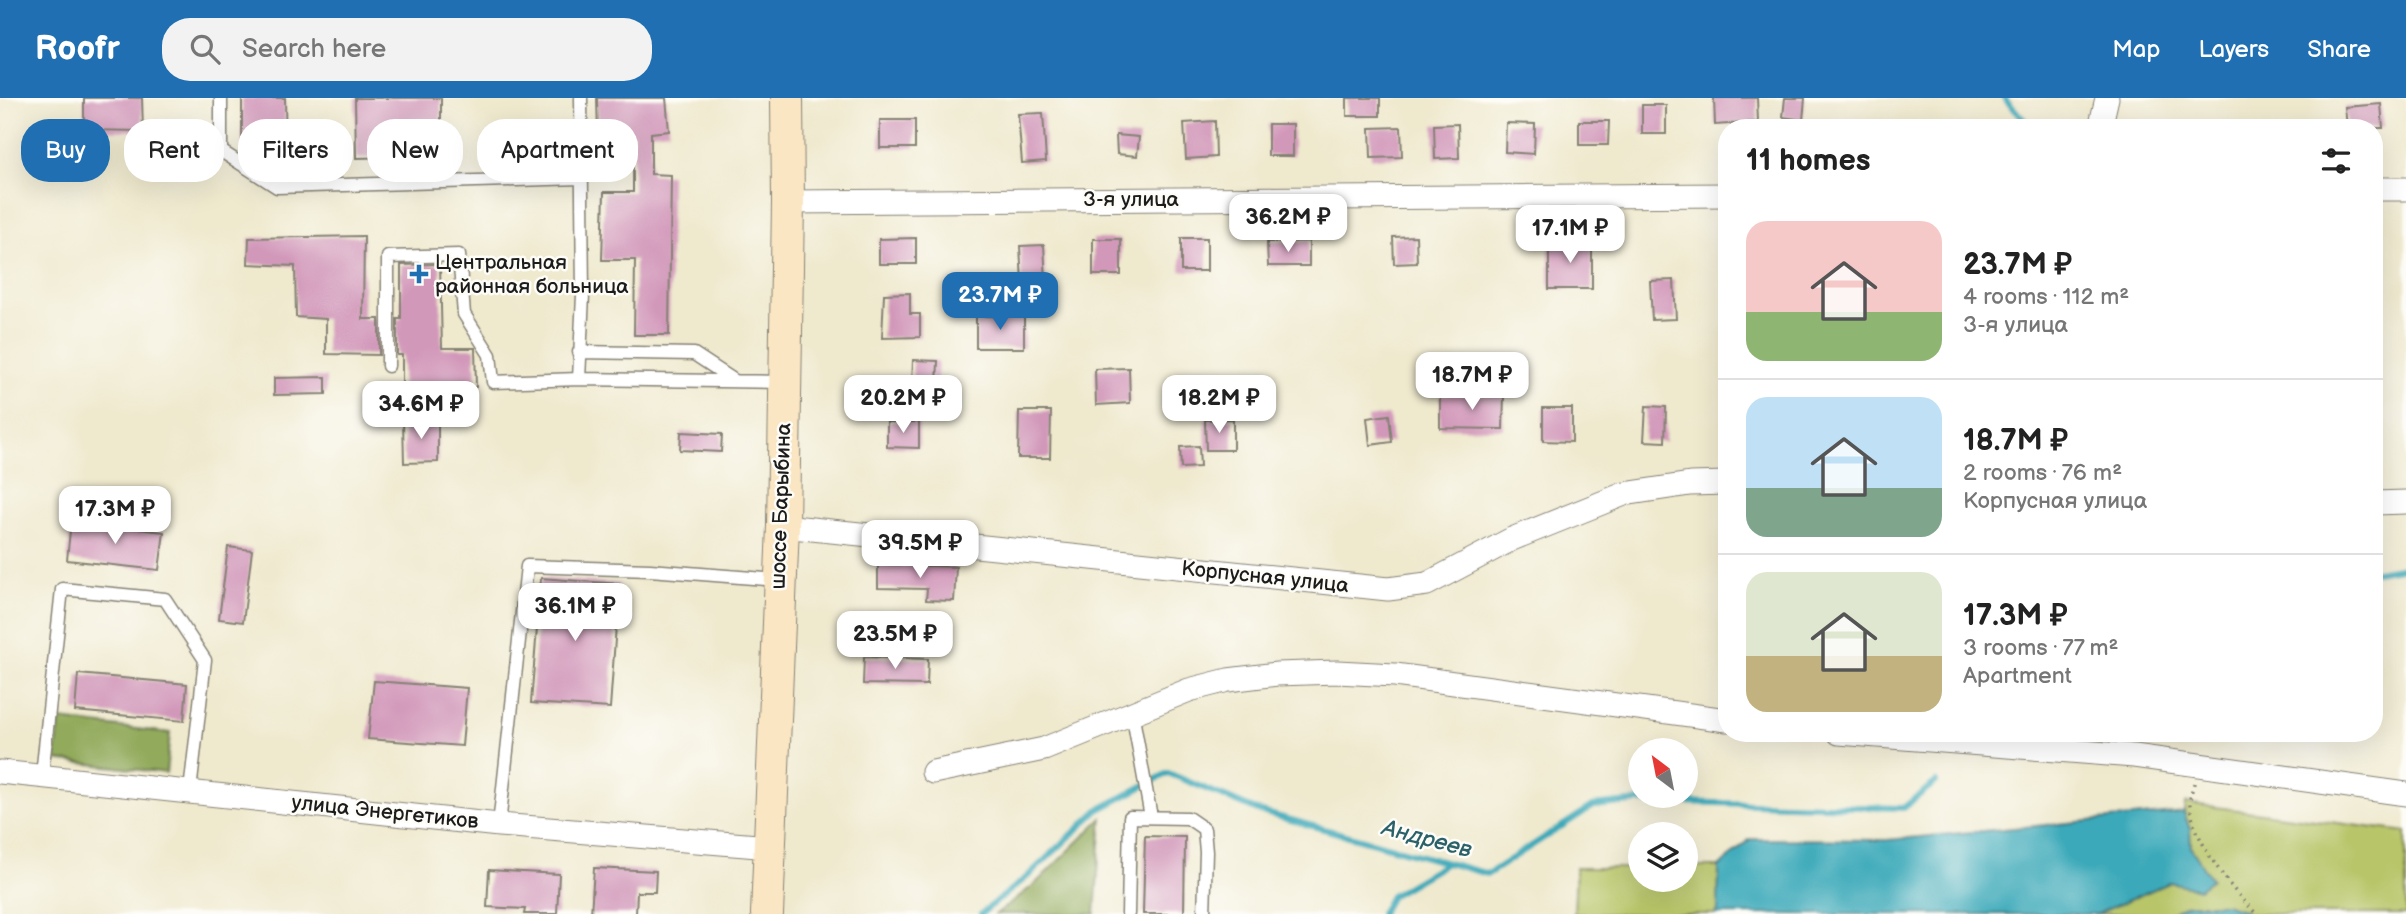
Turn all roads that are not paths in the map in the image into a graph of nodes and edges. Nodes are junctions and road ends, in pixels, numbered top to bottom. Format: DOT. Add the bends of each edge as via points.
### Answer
graph roads {
  1 [pos="221,98"];
  2 [pos="581,98"];
  3 [pos="787,98"];
  4 [pos="2107,98"];
  5 [pos="581,119"];
  6 [pos="2102,119"];
  7 [pos="477,181"];
  8 [pos="581,182"];
  9 [pos="2406,188"];
  10 [pos="2383,189"];
  11 [pos="1718,195"];
  12 [pos="788,202"];
  13 [pos="579,352"];
  14 [pos="388,366"];
  15 [pos="579,379"];
  16 [pos="735,382"];
  17 [pos="785,382"];
  18 [pos="1718,483"];
  19 [pos="2406,502"];
  20 [pos="2383,503"];
  21 [pos="783,526"];
  22 [pos="779,580"];
  23 [pos="1132,712"];
  24 [pos="1718,719"];
  25 [pos="1967,742"];
  26 [pos="0,772"];
  27 [pos="933,772"];
  28 [pos="42,775"];
  29 [pos="190,791"];
  30 [pos="2406,794"];
  31 [pos="1151,817"];
  32 [pos="499,825"];
  33 [pos="770,847"];
  34 [pos="767,914"];
  35 [pos="1128,914"];
  36 [pos="1204,914"];
  1 -- 7 [label="lane" via="221,152 277,187"];
  2 -- 5 [label="lane"];
  3 -- 12 [label="main road, шоссе Барыбина"];
  4 -- 6 [label="street"];
  8 -- 13 [label="lane"];
  9 -- 10 [label="street"];
  11 -- 12 [label="street, 3-я улица"];
  12 -- 17 [label="main road, шоссе Барыбина"];
  13 -- 15 [label="lane"];
  13 -- 16 [label="lane" via="694,354"];
  14 -- 15 [label="lane" via="388,257 459,255 464,314 490,355 493,382"];
  15 -- 16 [label="lane"];
  16 -- 17 [label="lane"];
  17 -- 21 [label="main road, шоссе Барыбина"];
  18 -- 21 [label="street, Корпусная улица" via="1624,495 1511,539 1427,584 1388,589"];
  19 -- 20 [label="street"];
  21 -- 22 [label="main road, шоссе Барыбина"];
  22 -- 32 [label="lane" via="527,566"];
  22 -- 33 [label="main road, шоссе Барыбина"];
  23 -- 24 [label="street" via="1228,680 1338,672 1395,675"];
  23 -- 27 [label="street" via="1044,749"];
  23 -- 31 [label="lane"];
  25 -- 30 [label="street" via="2134,756"];
  26 -- 28 [label="street, улица Энергетиков"];
  28 -- 29 [label="street, улица Энергетиков"];
  28 -- 29 [label="lane" via="62,589 165,598 205,660"];
  29 -- 32 [label="street, улица Энергетиков"];
  31 -- 35 [label="lane" via="1130,817"];
  31 -- 36 [label="lane" via="1188,818 1204,829"];
  32 -- 33 [label="street, улица Энергетиков"];
  33 -- 34 [label="main road, шоссе Барыбина"];
}
